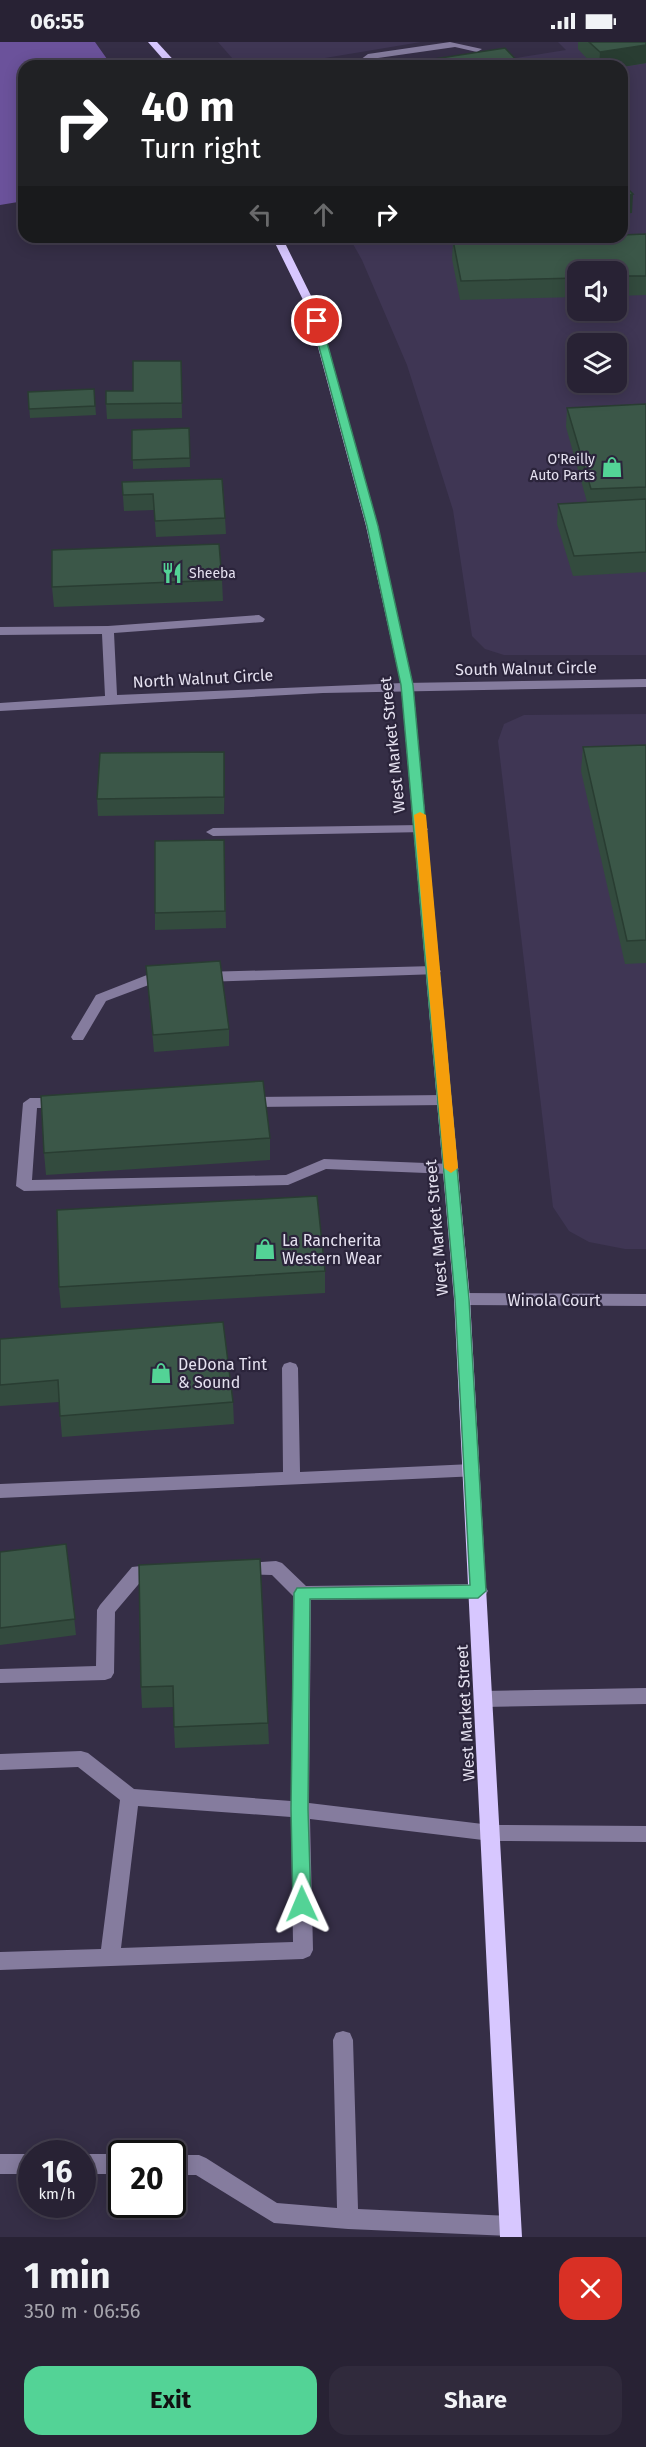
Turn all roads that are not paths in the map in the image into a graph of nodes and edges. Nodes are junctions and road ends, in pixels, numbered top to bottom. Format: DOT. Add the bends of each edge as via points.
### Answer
graph roads {
  1 [pos="152,42"];
  2 [pos="464,57"];
  3 [pos="453,59"];
  4 [pos="168,60"];
  5 [pos="364,60"];
  6 [pos="446,60"];
  7 [pos="280,243"];
  8 [pos="259,619"];
  9 [pos="108,630"];
  10 [pos="0,631"];
  11 [pos="646,683"];
  12 [pos="407,685"];
  13 [pos="111,699"];
  14 [pos="0,707"];
  15 [pos="421,829"];
  16 [pos="213,832"];
  17 [pos="434,971"];
  18 [pos="78,1036"];
  19 [pos="445,1100"];
  20 [pos="232,1102"];
  21 [pos="78,1103"];
  22 [pos="451,1169"];
  23 [pos="462,1299"];
  24 [pos="646,1300"];
  25 [pos="290,1368"];
  26 [pos="472,1471"];
  27 [pos="292,1478"];
  28 [pos="0,1491"];
  29 [pos="218,1570"];
  30 [pos="173,1571"];
  31 [pos="478,1591"];
  32 [pos="302,1593"];
  33 [pos="0,1676"];
  34 [pos="646,1696"];
  35 [pos="483,1699"];
  36 [pos="0,1762"];
  37 [pos="130,1797"];
  38 [pos="300,1809"];
  39 [pos="490,1833"];
  40 [pos="646,1834"];
  41 [pos="110,1957"];
  42 [pos="0,1961"];
  43 [pos="344,2040"];
  44 [pos="0,2164"];
  45 [pos="18,2164"];
  46 [pos="186,2165"];
  47 [pos="348,2219"];
  48 [pos="511,2231"];
  1 -- 4 [label="main road"];
  2 -- 5 [label="street" via="477,49 455,44"];
  3 -- 6 [label="street"];
  7 -- 12 [label="main road, West Market Street" via="314,310 372,526"];
  8 -- 9 [label="street"];
  9 -- 10 [label="street"];
  9 -- 13 [label="street"];
  11 -- 12 [label="street, South Walnut Circle"];
  12 -- 13 [label="street, North Walnut Circle"];
  12 -- 15 [label="main road, West Market Street"];
  13 -- 14 [label="street, North Walnut Circle"];
  15 -- 16 [label="street"];
  15 -- 17 [label="main road, West Market Street"];
  17 -- 18 [label="street" via="152,978 101,998"];
  17 -- 19 [label="main road, West Market Street"];
  19 -- 20 [label="street"];
  19 -- 22 [label="main road, West Market Street"];
  21 -- 22 [label="street" via="30,1103 24,1186 288,1180 324,1164"];
  22 -- 23 [label="main road, West Market Street"];
  23 -- 24 [label="street, Winola Court"];
  23 -- 26 [label="main road, West Market Street"];
  25 -- 27 [label="street"];
  26 -- 27 [label="street"];
  26 -- 31 [label="main road, West Market Street"];
  27 -- 28 [label="street"];
  29 -- 32 [label="street" via="276,1568"];
  30 -- 33 [label="street" via="138,1572 106,1610 105,1673"];
  31 -- 32 [label="street"];
  31 -- 35 [label="main road, West Market Street"];
  32 -- 38 [label="street"];
  34 -- 35 [label="street"];
  35 -- 39 [label="main road, West Market Street"];
  36 -- 37 [label="street" via="81,1759"];
  37 -- 38 [label="street"];
  37 -- 41 [label="street"];
  38 -- 39 [label="street"];
  38 -- 41 [label="street" via="303,1950"];
  39 -- 40 [label="street"];
  39 -- 48 [label="main road, West Market Street"];
  41 -- 42 [label="street"];
  43 -- 47 [label="street"];
  44 -- 45 [label="street"];
  46 -- 47 [label="street" via="199,2165 274,2213"];
  47 -- 48 [label="street"];
}
